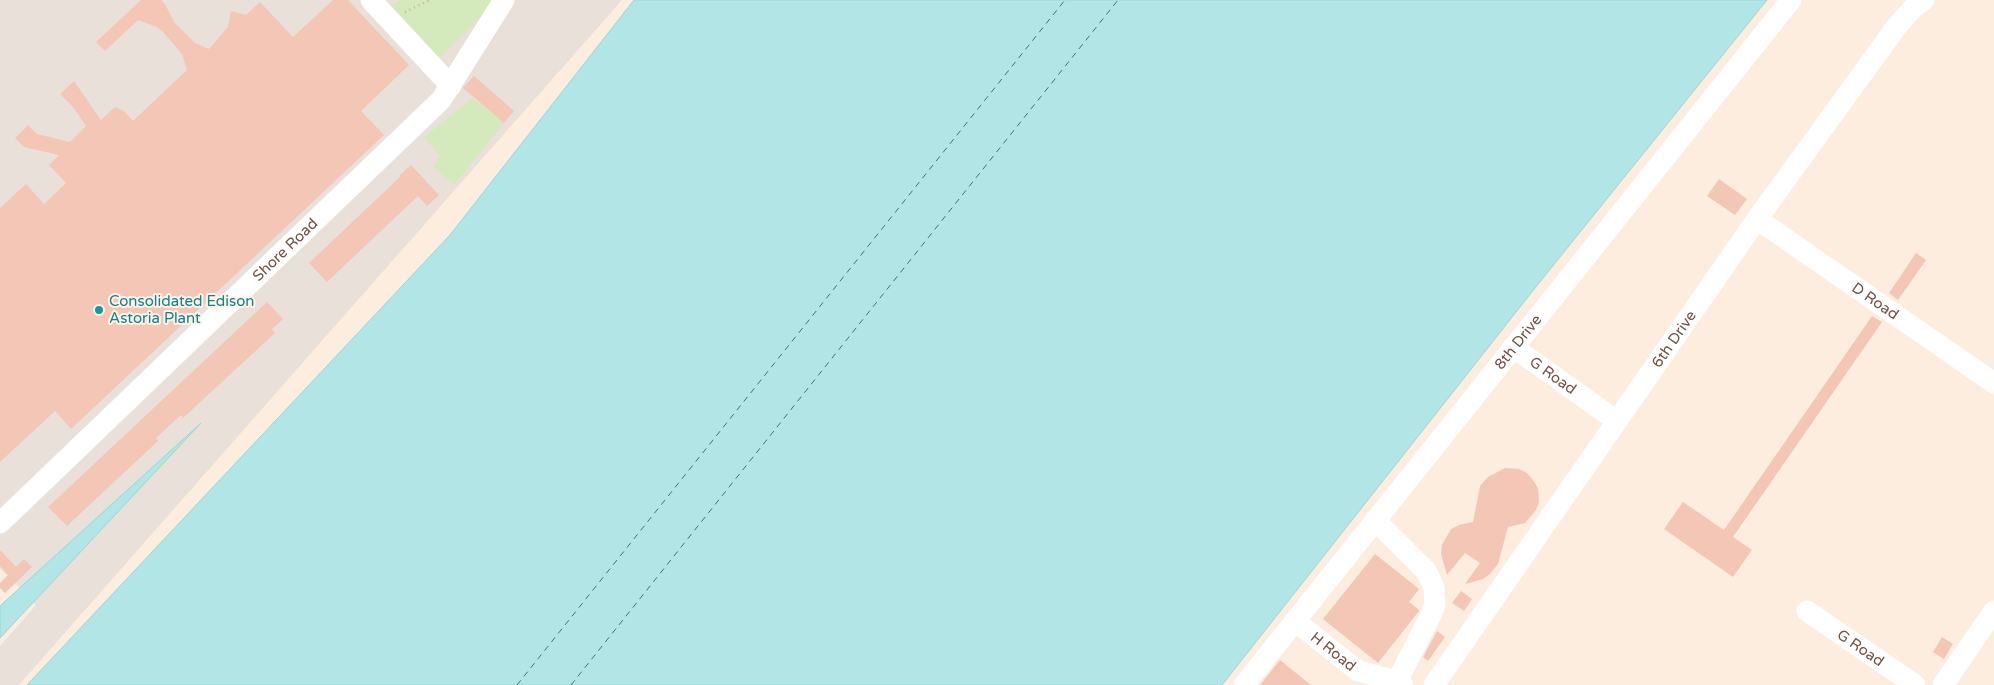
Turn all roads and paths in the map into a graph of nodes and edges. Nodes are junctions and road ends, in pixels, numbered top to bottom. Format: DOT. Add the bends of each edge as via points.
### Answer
graph roads {
  1 [pos="371,0"];
  2 [pos="430,0"];
  3 [pos="504,0"];
  4 [pos="1791,0"];
  5 [pos="1924,0"];
  6 [pos="397,15"];
  7 [pos="451,86"];
  8 [pos="1757,219"];
  9 [pos="1513,347"];
  10 [pos="1994,383"];
  11 [pos="1617,420"];
  12 [pos="1375,520"];
  13 [pos="0,524"];
  14 [pos="1807,611"];
  15 [pos="1994,611"];
  16 [pos="1295,621"];
  17 [pos="1353,678"];
  18 [pos="1400,683"];
  19 [pos="1244,685"];
  20 [pos="1434,685"];
  21 [pos="1915,685"];
  22 [pos="1943,685"];
  1 -- 7 [label="lane"];
  2 -- 6 [label="path"];
  3 -- 7 [label="lane, Shore Road"];
  4 -- 9 [label="lane, 8th Drive"];
  5 -- 8 [label="lane, 6th Drive" via="1897,26"];
  7 -- 13 [label="lane, Shore Road" via="441,100"];
  8 -- 10 [label="lane, D Road"];
  8 -- 11 [label="lane, 6th Drive"];
  9 -- 11 [label="lane, G Road"];
  9 -- 12 [label="lane, 8th Drive"];
  11 -- 20 [label="lane, 6th Drive"];
  12 -- 16 [label="lane, 8th Drive"];
  12 -- 18 [label="lane" via="1426,572 1434,588 1430,617"];
  14 -- 21 [label="lane, G Road"];
  15 -- 22 [label="lane"];
  16 -- 17 [label="lane, H Road"];
  16 -- 19 [label="lane, 8th Drive"];
  17 -- 18 [label="lane, H Road"];
}
